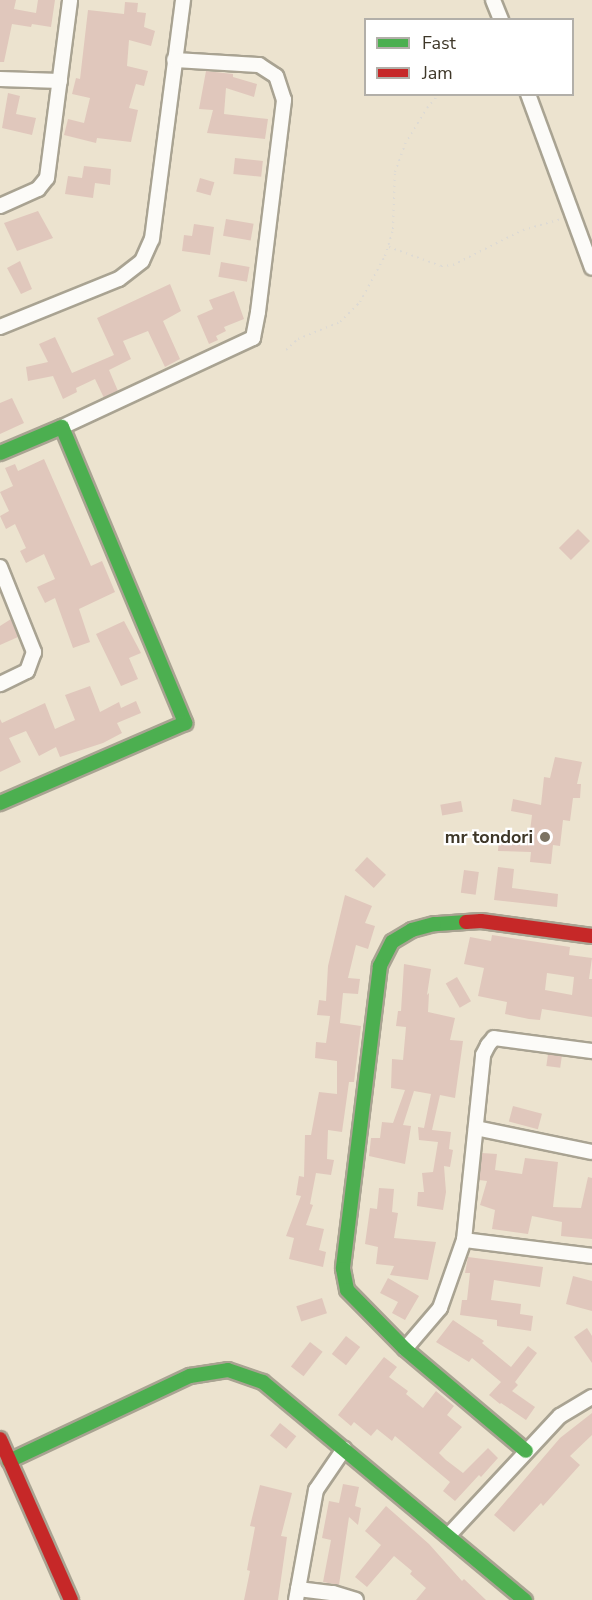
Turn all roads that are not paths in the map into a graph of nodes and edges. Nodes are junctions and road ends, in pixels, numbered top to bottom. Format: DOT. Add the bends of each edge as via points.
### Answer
graph roads {
  1 [pos="70,0"];
  2 [pos="183,0"];
  3 [pos="494,0"];
  4 [pos="500,18"];
  5 [pos="174,60"];
  6 [pos="0,79"];
  7 [pos="60,81"];
  8 [pos="529,96"];
  9 [pos="0,206"];
  10 [pos="592,268"];
  11 [pos="0,327"];
  12 [pos="62,427"];
  13 [pos="0,453"];
  14 [pos="0,567"];
  15 [pos="0,684"];
  16 [pos="0,803"];
  17 [pos="592,936"];
  18 [pos="592,1051"];
  19 [pos="476,1128"];
  20 [pos="592,1152"];
  21 [pos="465,1240"];
  22 [pos="592,1256"];
  23 [pos="405,1349"];
  24 [pos="592,1397"];
  25 [pos="0,1439"];
  26 [pos="344,1449"];
  27 [pos="526,1451"];
  28 [pos="9,1461"];
  29 [pos="448,1536"];
  30 [pos="297,1594"];
  31 [pos="71,1600"];
  32 [pos="356,1600"];
  33 [pos="525,1600"];
  1 -- 7 [label="street"];
  2 -- 5 [label="street"];
  3 -- 4 [label="street"];
  5 -- 11 [label="street" via="152,239 142,261 119,279"];
  5 -- 12 [label="street" via="259,65 276,76 284,100 253,339"];
  6 -- 7 [label="street"];
  7 -- 9 [label="street" via="47,178 38,189"];
  8 -- 10 [label="street"];
  12 -- 13 [label="street"];
  12 -- 16 [label="street" via="185,723"];
  14 -- 15 [label="street" via="34,652 27,671"];
  17 -- 23 [label="street" via="481,921 434,924 412,930 392,942 380,966 343,1269 347,1290"];
  18 -- 19 [label="street" via="494,1038 483,1055"];
  19 -- 20 [label="street"];
  19 -- 21 [label="street"];
  21 -- 22 [label="street"];
  21 -- 23 [label="street" via="440,1308"];
  23 -- 27 [label="street"];
  24 -- 27 [label="street" via="560,1416"];
  25 -- 28 [label="street"];
  26 -- 28 [label="street" via="263,1382 228,1370 190,1376"];
  26 -- 29 [label="street"];
  26 -- 30 [label="street" via="316,1490"];
  27 -- 29 [label="street"];
  28 -- 31 [label="street"];
  29 -- 33 [label="street"];
  30 -- 32 [label="street" via="333,1593"];
}
